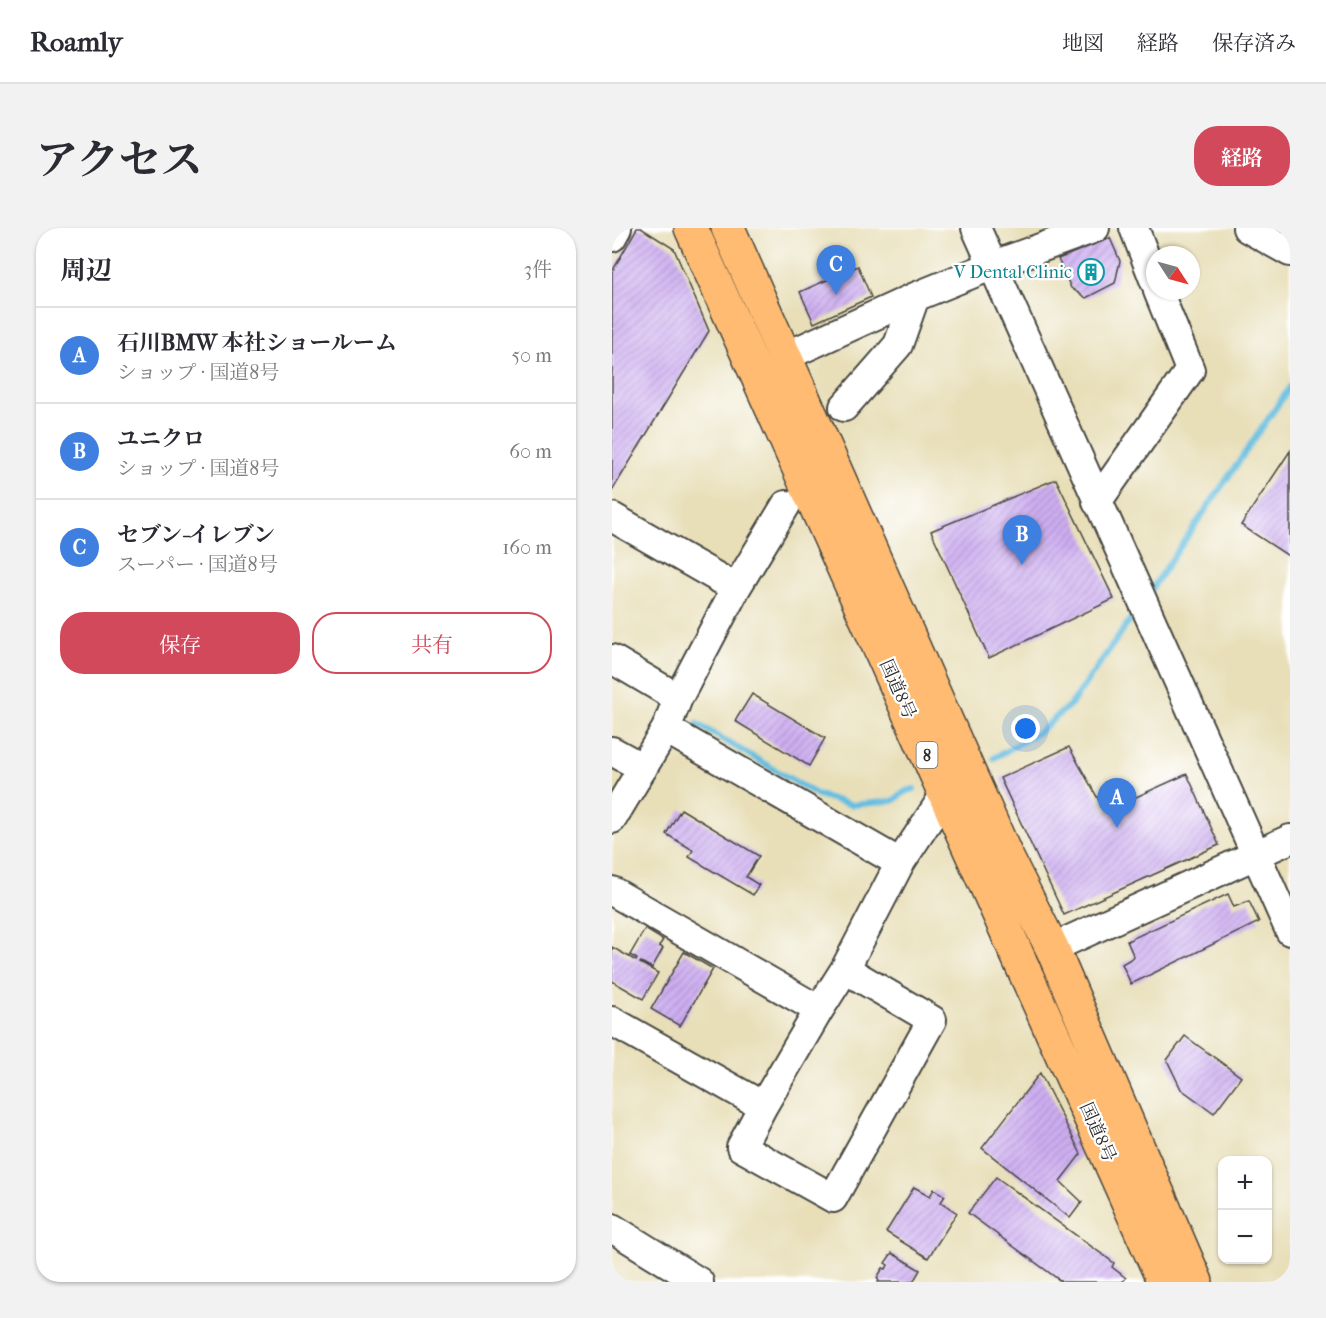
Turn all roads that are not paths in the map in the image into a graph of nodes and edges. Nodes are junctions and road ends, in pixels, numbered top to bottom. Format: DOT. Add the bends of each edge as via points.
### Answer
graph roads {
  1 [pos="617,228"];
  2 [pos="691,228"];
  3 [pos="976,228"];
  4 [pos="1095,228"];
  5 [pos="1134,228"];
  6 [pos="1247,228"];
  7 [pos="612,237"];
  8 [pos="733,238"];
  9 [pos="1290,252"];
  10 [pos="1146,259"];
  11 [pos="991,266"];
  12 [pos="915,297"];
  13 [pos="1162,300"];
  14 [pos="784,357"];
  15 [pos="844,407"];
  16 [pos="1097,502"];
  17 [pos="786,505"];
  18 [pos="612,517"];
  19 [pos="736,588"];
  20 [pos="612,659"];
  21 [pos="678,698"];
  22 [pos="666,729"];
  23 [pos="612,751"];
  24 [pos="643,768"];
  25 [pos="944,796"];
  26 [pos="612,819"];
  27 [pos="1290,839"];
  28 [pos="1257,855"];
  29 [pos="900,863"];
  30 [pos="612,891"];
  31 [pos="1290,931"];
  32 [pos="1052,948"];
  33 [pos="845,969"];
  34 [pos="819,1010"];
  35 [pos="612,1021"];
  36 [pos="763,1107"];
  37 [pos="612,1228"];
  38 [pos="699,1282"];
  39 [pos="1164,1282"];
  40 [pos="1196,1282"];
  1 -- 7 [label="street"];
  2 -- 25 [label="highway, 国道8号 / 8"];
  3 -- 11 [label="street"];
  4 -- 11 [label="street"];
  5 -- 10 [label="street"];
  6 -- 9 [label="street"];
  8 -- 14 [label="highway, 国道8号 / 8"];
  11 -- 12 [label="street"];
  11 -- 16 [label="street"];
  12 -- 14 [label="street"];
  12 -- 15 [label="street" via="898,345"];
  13 -- 16 [label="street" via="1190,370"];
  14 -- 32 [label="highway, 国道8号 / 8" via="1006,856"];
  16 -- 28 [label="street"];
  17 -- 19 [label="street"];
  18 -- 19 [label="street"];
  19 -- 21 [label="street"];
  20 -- 21 [label="street"];
  21 -- 22 [label="street"];
  22 -- 24 [label="street"];
  22 -- 29 [label="street"];
  23 -- 24 [label="street"];
  24 -- 26 [label="street"];
  25 -- 29 [label="street"];
  25 -- 39 [label="highway, 国道8号 / 8"];
  27 -- 28 [label="street"];
  28 -- 31 [label="street"];
  28 -- 32 [label="street"];
  29 -- 33 [label="street"];
  30 -- 34 [label="street"];
  32 -- 40 [label="highway, 国道8号 / 8"];
  33 -- 34 [label="street"];
  33 -- 36 [label="street" via="932,1020 833,1198 741,1147"];
  34 -- 36 [label="street"];
  35 -- 36 [label="street"];
  37 -- 38 [label="street"];
}
